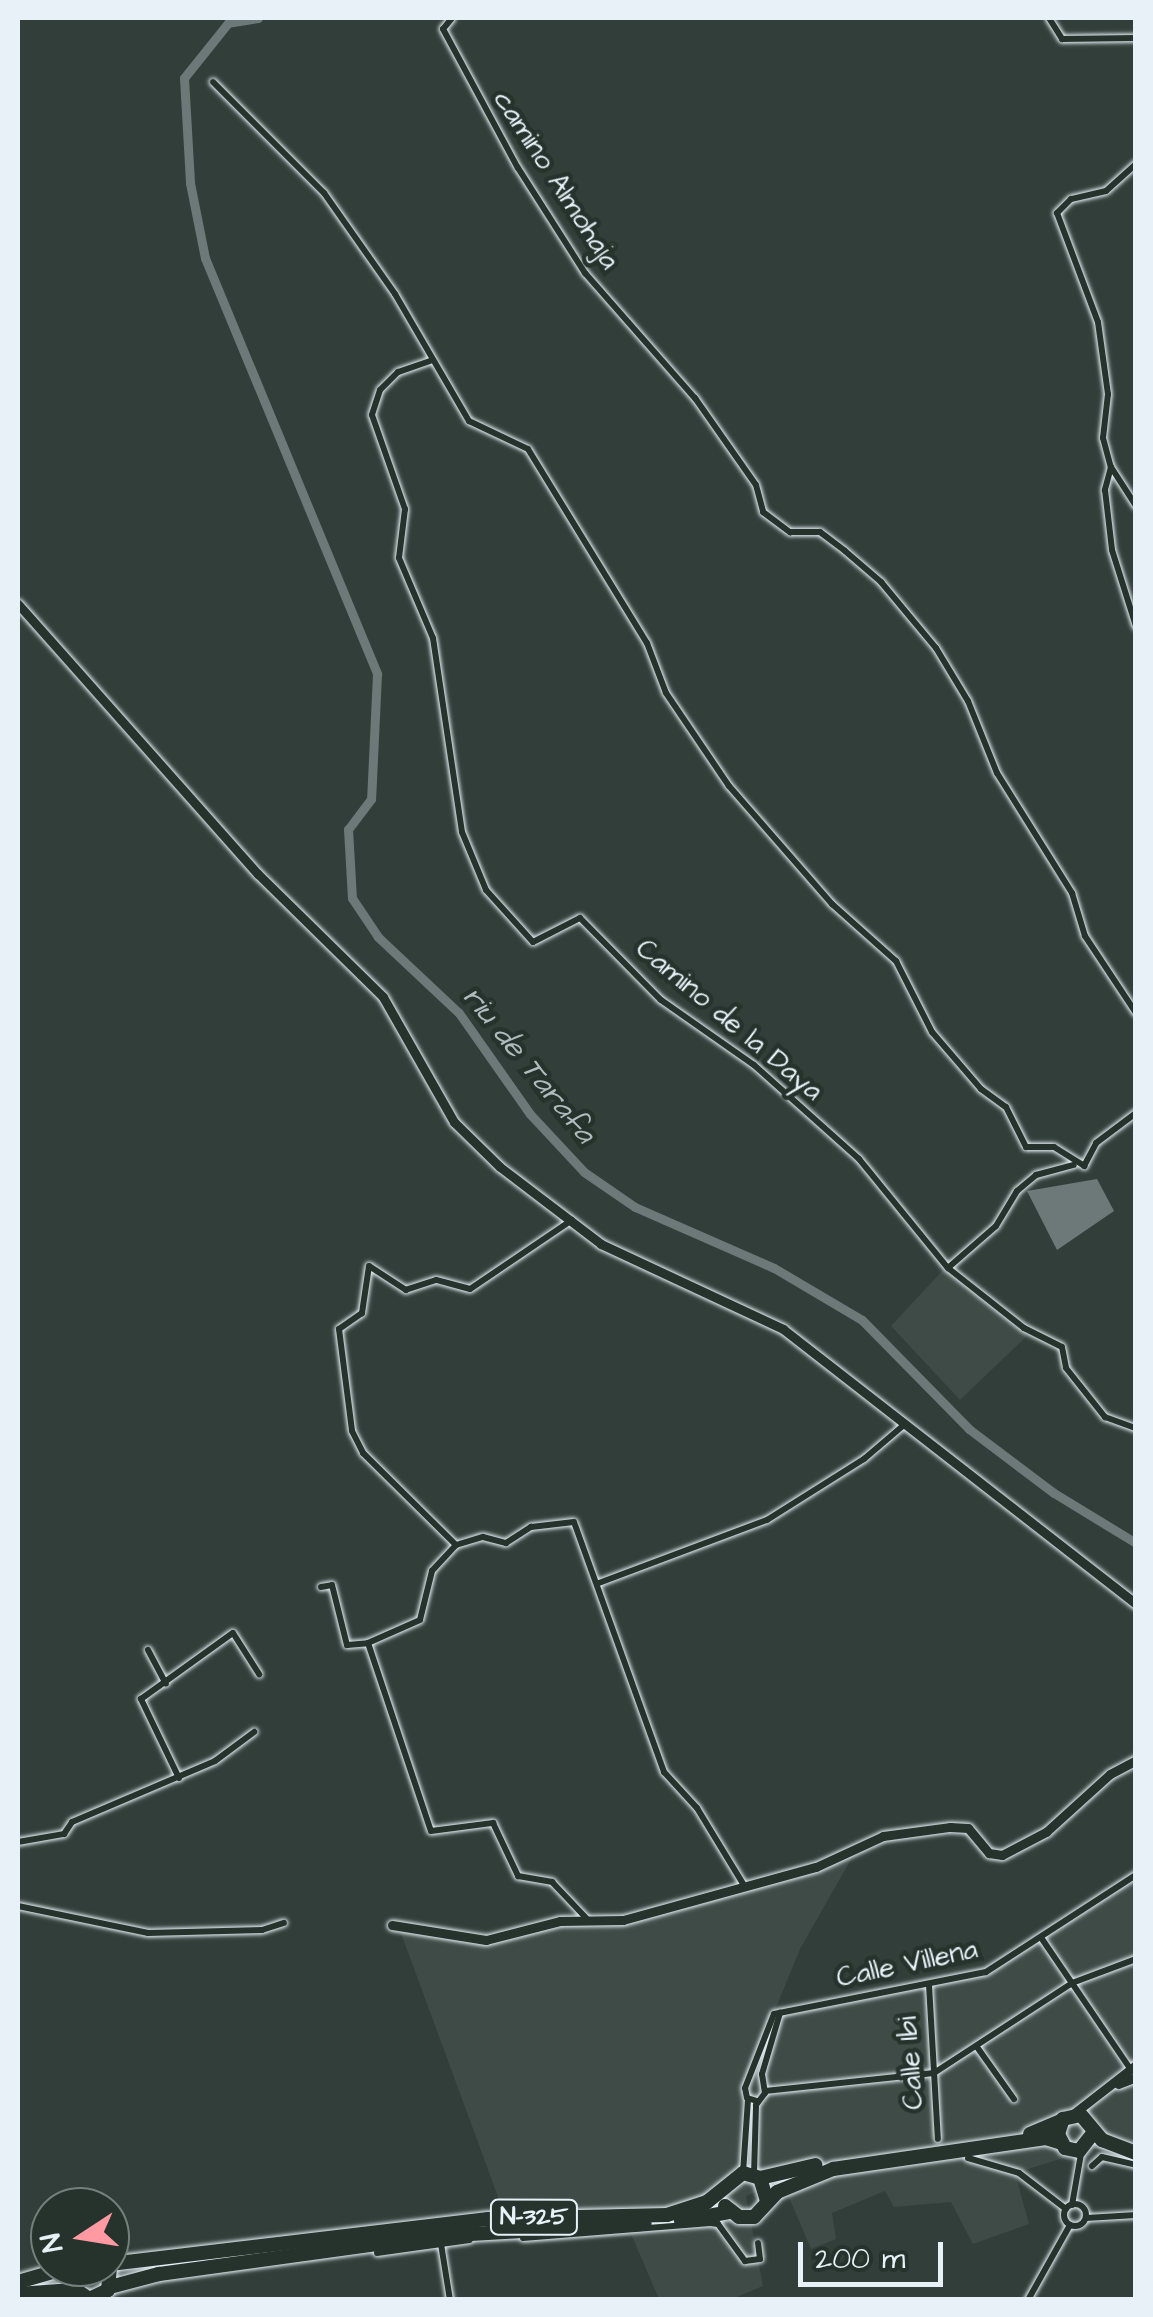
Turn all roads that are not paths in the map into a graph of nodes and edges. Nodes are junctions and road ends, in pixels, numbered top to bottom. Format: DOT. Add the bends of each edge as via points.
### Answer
graph roads {
  1 [pos="452,18"];
  2 [pos="1049,18"];
  3 [pos="1136,38"];
  4 [pos="213,82"];
  5 [pos="1136,164"];
  6 [pos="430,361"];
  7 [pos="1111,468"];
  8 [pos="1136,506"];
  9 [pos="18,604"];
  10 [pos="1136,626"];
  11 [pos="1136,1012"];
  12 [pos="1136,1112"];
  13 [pos="1076,1164"];
  14 [pos="572,1220"];
  15 [pos="948,1268"];
  16 [pos="906,1423"];
  17 [pos="1136,1428"];
  18 [pos="456,1545"];
  19 [pos="599,1583"];
  20 [pos="320,1587"];
  21 [pos="1136,1604"];
  22 [pos="368,1643"];
  23 [pos="148,1650"];
  24 [pos="259,1674"];
  25 [pos="166,1684"];
  26 [pos="254,1732"];
  27 [pos="1136,1760"];
  28 [pos="179,1778"];
  29 [pos="18,1842"];
  30 [pos="1136,1876"];
  31 [pos="746,1888"];
  32 [pos="18,1906"];
  33 [pos="588,1920"];
  34 [pos="284,1923"];
  35 [pos="392,1925"];
  36 [pos="1042,1940"];
  37 [pos="1136,1959"];
  38 [pos="1072,1983"];
  39 [pos="929,1985"];
  40 [pos="977,2046"];
  41 [pos="1132,2070"];
  42 [pos="934,2073"];
  43 [pos="756,2083"];
  44 [pos="765,2092"];
  45 [pos="1014,2099"];
  46 [pos="753,2100"];
  47 [pos="1066,2118"];
  48 [pos="1092,2126"];
  49 [pos="938,2139"];
  50 [pos="1064,2146"];
  51 [pos="1086,2148"];
  52 [pos="1136,2155"];
  53 [pos="968,2158"];
  54 [pos="1092,2166"];
  55 [pos="1136,2166"];
  56 [pos="1077,2172"];
  57 [pos="752,2175"];
  58 [pos="724,2188"];
  59 [pos="768,2201"];
  60 [pos="1073,2206"];
  61 [pos="730,2212"];
  62 [pos="1136,2215"];
  63 [pos="1086,2218"];
  64 [pos="1070,2225"];
  65 [pos="758,2243"];
  66 [pos="441,2244"];
  67 [pos="377,2252"];
  68 [pos="130,2263"];
  69 [pos="18,2294"];
  70 [pos="92,2295"];
  71 [pos="450,2300"];
  72 [pos="1028,2300"];
  1 -- 11 [label="street, camino Almohaja" via="443,29 518,168 585,273 695,398 756,484 763,512 790,532 820,532 881,582 936,648 968,701 996,773 1072,894 1085,936"];
  2 -- 3 [label="street" via="1062,38"];
  4 -- 6 [label="street" via="324,193 395,294"];
  5 -- 7 [label="street" via="1106,190 1071,199 1056,213 1098,322 1108,394 1104,447"];
  6 -- 13 [label="street" via="468,421 528,449 648,643 666,693 779,848 896,962 932,1032 981,1089 1006,1107 1026,1147 1054,1146"];
  6 -- 15 [label="street, Camino de la Daya" via="398,372 380,390 372,415 405,509 399,558 433,638 452,786 475,871 533,942 580,918 661,1000 754,1066 859,1160"];
  7 -- 8 [label="street"];
  7 -- 10 [label="street" via="1106,490 1114,566"];
  9 -- 14 [label="main road" via="258,874 383,997 454,1122"];
  12 -- 13 [label="street" via="1096,1144 1091,1161"];
  13 -- 15 [label="street" via="1026,1183 996,1226"];
  14 -- 16 [label="main road" via="645,1269 783,1329"];
  14 -- 18 [label="street" via="470,1289 436,1280 406,1290 372,1265 362,1313 338,1328 344,1398 363,1453"];
  15 -- 17 [label="street, Camino de la Daya" via="1024,1328 1062,1347 1066,1368 1105,1417"];
  16 -- 19 [label="street" via="864,1459 767,1520"];
  16 -- 21 [label="main road"];
  18 -- 19 [label="street" via="483,1537 506,1543 531,1526 569,1520 578,1526"];
  18 -- 22 [label="street" via="432,1571 420,1620"];
  19 -- 31 [label="street" via="619,1660 664,1772 697,1808"];
  20 -- 22 [label="street" via="332,1585 347,1645"];
  22 -- 33 [label="street" via="431,1830 493,1823 518,1876 552,1882"];
  23 -- 25 [label="street"];
  24 -- 25 [label="street" via="233,1633"];
  25 -- 28 [label="street" via="139,1703"];
  26 -- 28 [label="street"];
  27 -- 31 [label="main road" via="1110,1774 1046,1832 1002,1855 990,1852 968,1828 950,1827 883,1836 816,1868"];
  28 -- 29 [label="street" via="72,1822 58,1837"];
  30 -- 36 [label="street, Calle Villena"];
  31 -- 33 [label="main road" via="623,1920"];
  32 -- 34 [label="street" via="148,1933 262,1930"];
  33 -- 35 [label="main road" via="486,1940"];
  36 -- 38 [label="street"];
  36 -- 39 [label="street, Calle Villena" via="986,1972"];
  37 -- 38 [label="street"];
  38 -- 40 [label="street"];
  38 -- 41 [label="street"];
  39 -- 42 [label="street, Calle Ibi"];
  39 -- 43 [label="street, Calle Villena" via="769,2018"];
  40 -- 42 [label="street"];
  40 -- 45 [label="street"];
  41 -- 47 [label="main road"];
  41 -- 48 [label="main road" via="1092,2102"];
  42 -- 44 [label="street"];
  42 -- 49 [label="street, Calle Ibi"];
  43 -- 44 [label="street"];
  43 -- 46 [label="street" via="745,2088"];
  44 -- 46 [label="street"];
  46 -- 57 [label="street"];
  47 -- 48 [label="highway, N-325"];
  47 -- 50 [label="highway"];
  47 -- 57 [label="highway, N-325" via="1034,2133"];
  48 -- 51 [label="highway"];
  48 -- 52 [label="highway, N-325"];
  50 -- 51 [label="highway, N-325"];
  50 -- 56 [label="street"];
  50 -- 59 [label="highway, N-325" via="1046,2138 833,2169"];
  51 -- 52 [label="highway, N-325"];
  51 -- 56 [label="street"];
  53 -- 60 [label="street" via="1019,2173"];
  54 -- 55 [label="street" via="1110,2157"];
  56 -- 60 [label="street"];
  57 -- 58 [label="highway, N-325"];
  57 -- 59 [label="highway"];
  58 -- 61 [label="highway"];
  58 -- 68 [label="highway, N-325" via="692,2210 667,2215 488,2219"];
  59 -- 61 [label="highway, N-325" via="750,2218"];
  60 -- 63 [label="street"];
  60 -- 64 [label="street"];
  61 -- 70 [label="highway, N-325" via="672,2223 435,2236 159,2274"];
  62 -- 63 [label="street"];
  63 -- 64 [label="street"];
  64 -- 72 [label="street"];
  65 -- 66 [label="street" via="760,2258 744,2261 718,2224 710,2223"];
  66 -- 67 [label="street"];
  66 -- 71 [label="street"];
  69 -- 70 [label="highway, N-325"];
}
